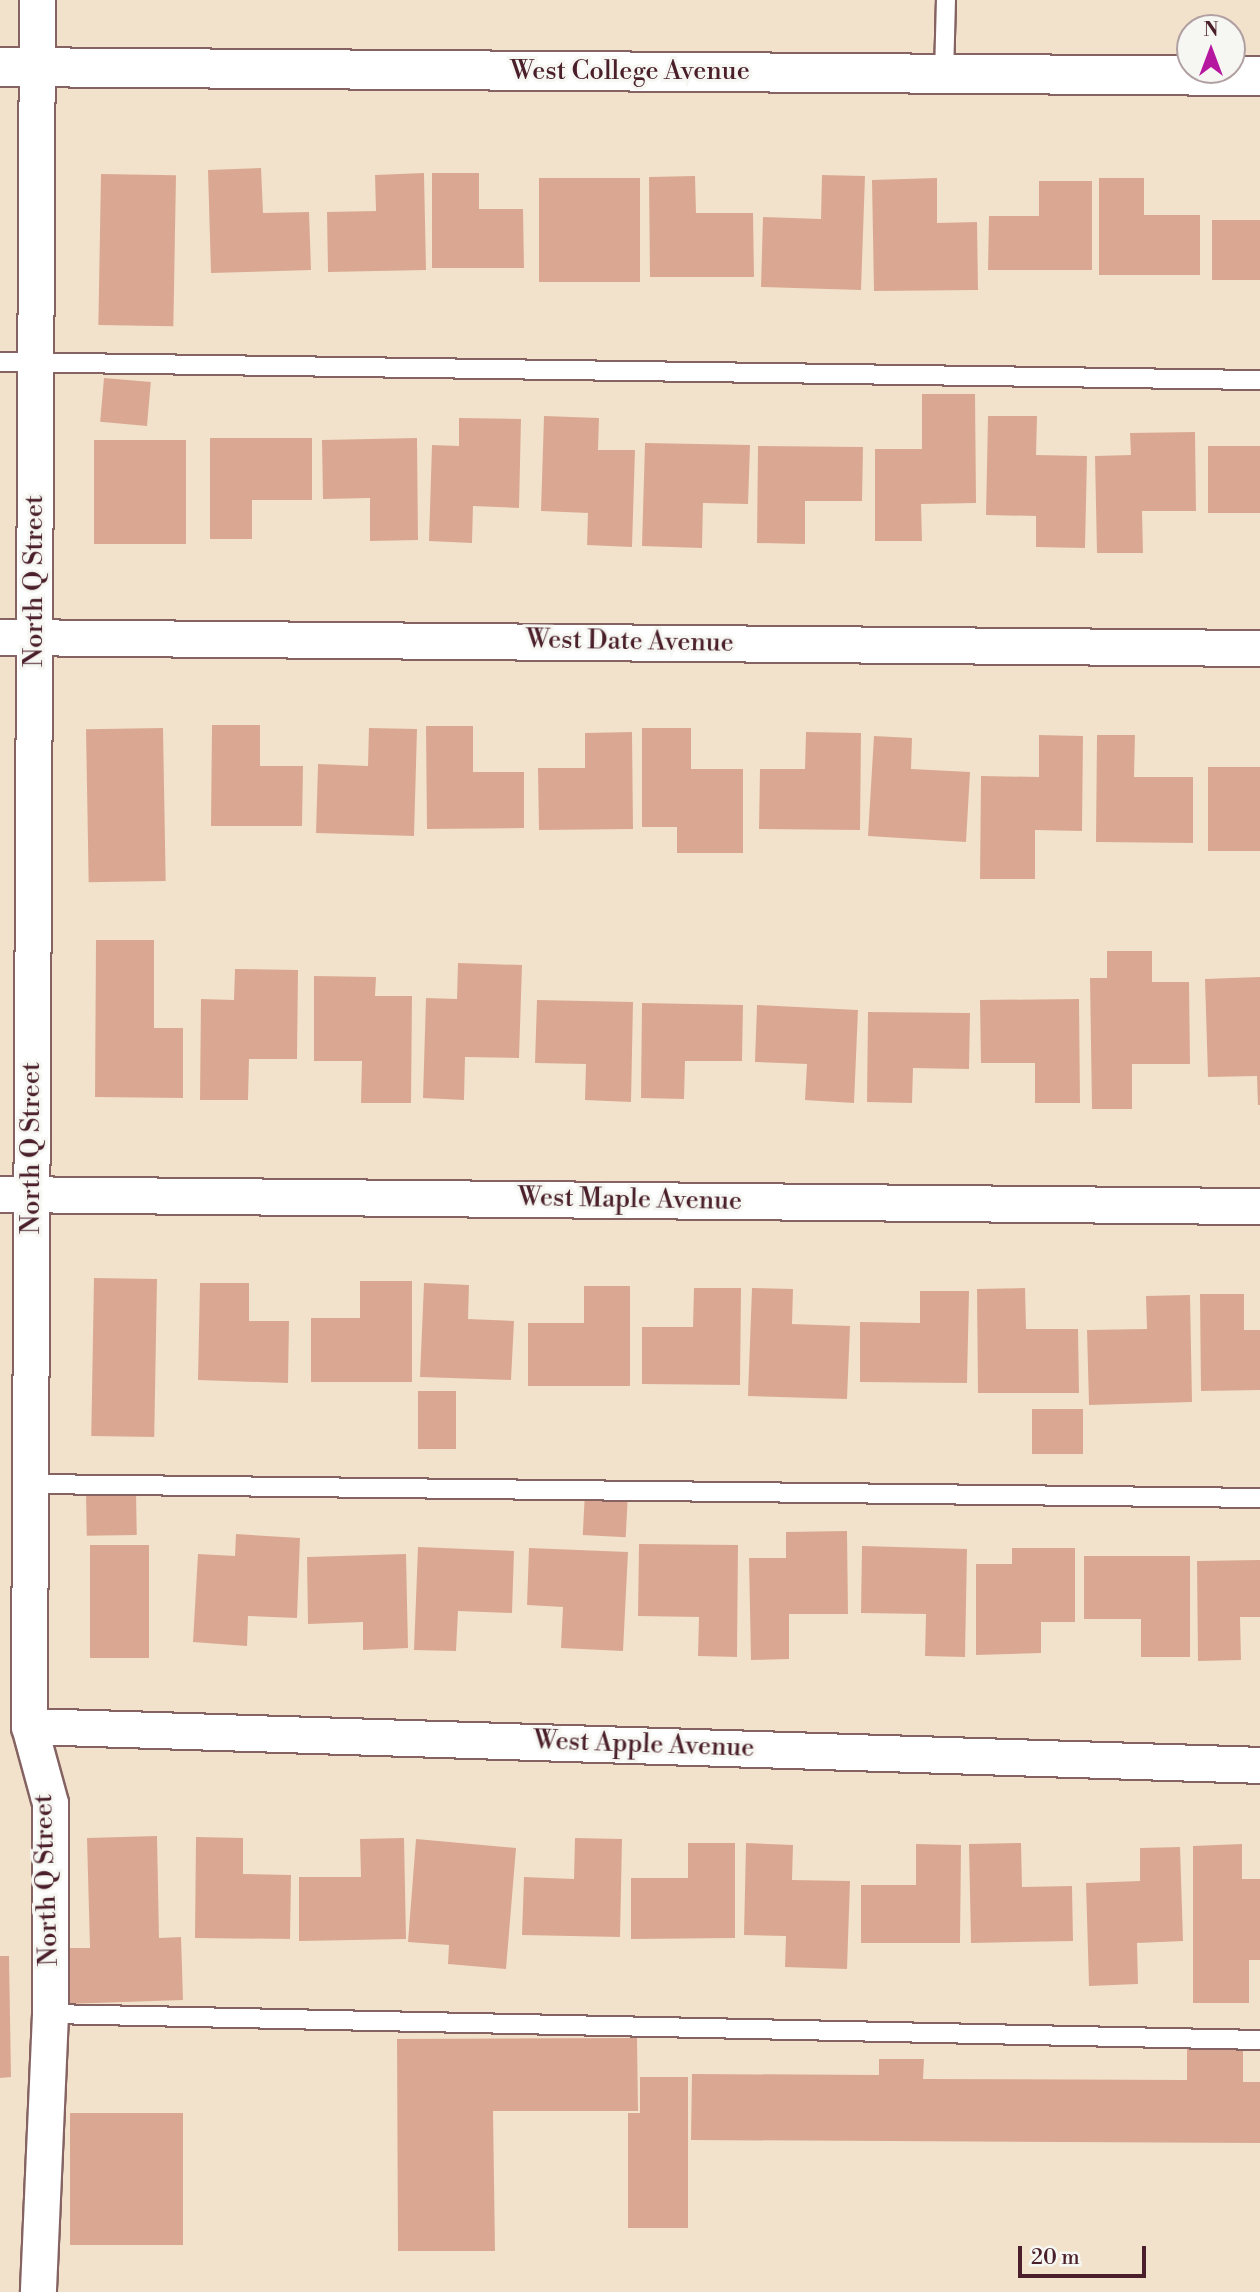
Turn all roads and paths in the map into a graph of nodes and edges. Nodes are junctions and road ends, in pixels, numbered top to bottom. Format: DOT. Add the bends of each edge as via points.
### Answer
graph roads {
  1 [pos="37,0"];
  2 [pos="946,0"];
  3 [pos="18,67"];
  4 [pos="944,75"];
  5 [pos="1260,76"];
  6 [pos="0,362"];
  7 [pos="35,362"];
  8 [pos="1260,380"];
  9 [pos="0,637"];
  10 [pos="35,637"];
  11 [pos="1260,648"];
  12 [pos="16,1194"];
  13 [pos="1260,1206"];
  14 [pos="30,1484"];
  15 [pos="1260,1498"];
  16 [pos="29,1726"];
  17 [pos="1260,1765"];
  18 [pos="50,2014"];
  19 [pos="1260,2040"];
  20 [pos="38,2292"];
  1 -- 3 [label="street, North Q Street"];
  2 -- 4 [label="lane"];
  3 -- 4 [label="street, West College Avenue"];
  3 -- 7 [label="street, North Q Street"];
  4 -- 5 [label="street, West College Avenue"];
  6 -- 7 [label="lane"];
  7 -- 8 [label="lane"];
  7 -- 10 [label="street, North Q Street"];
  9 -- 10 [label="street, West Date Avenue"];
  10 -- 11 [label="street, West Date Avenue"];
  10 -- 12 [label="street, North Q Street"];
  12 -- 13 [label="street, West Maple Avenue"];
  12 -- 14 [label="street, North Q Street"];
  14 -- 15 [label="lane"];
  14 -- 16 [label="street, North Q Street"];
  16 -- 17 [label="street, West Apple Avenue"];
  16 -- 18 [label="street, North Q Street" via="50,1803"];
  18 -- 19 [label="lane"];
  18 -- 20 [label="street, North Q Street"];
}
